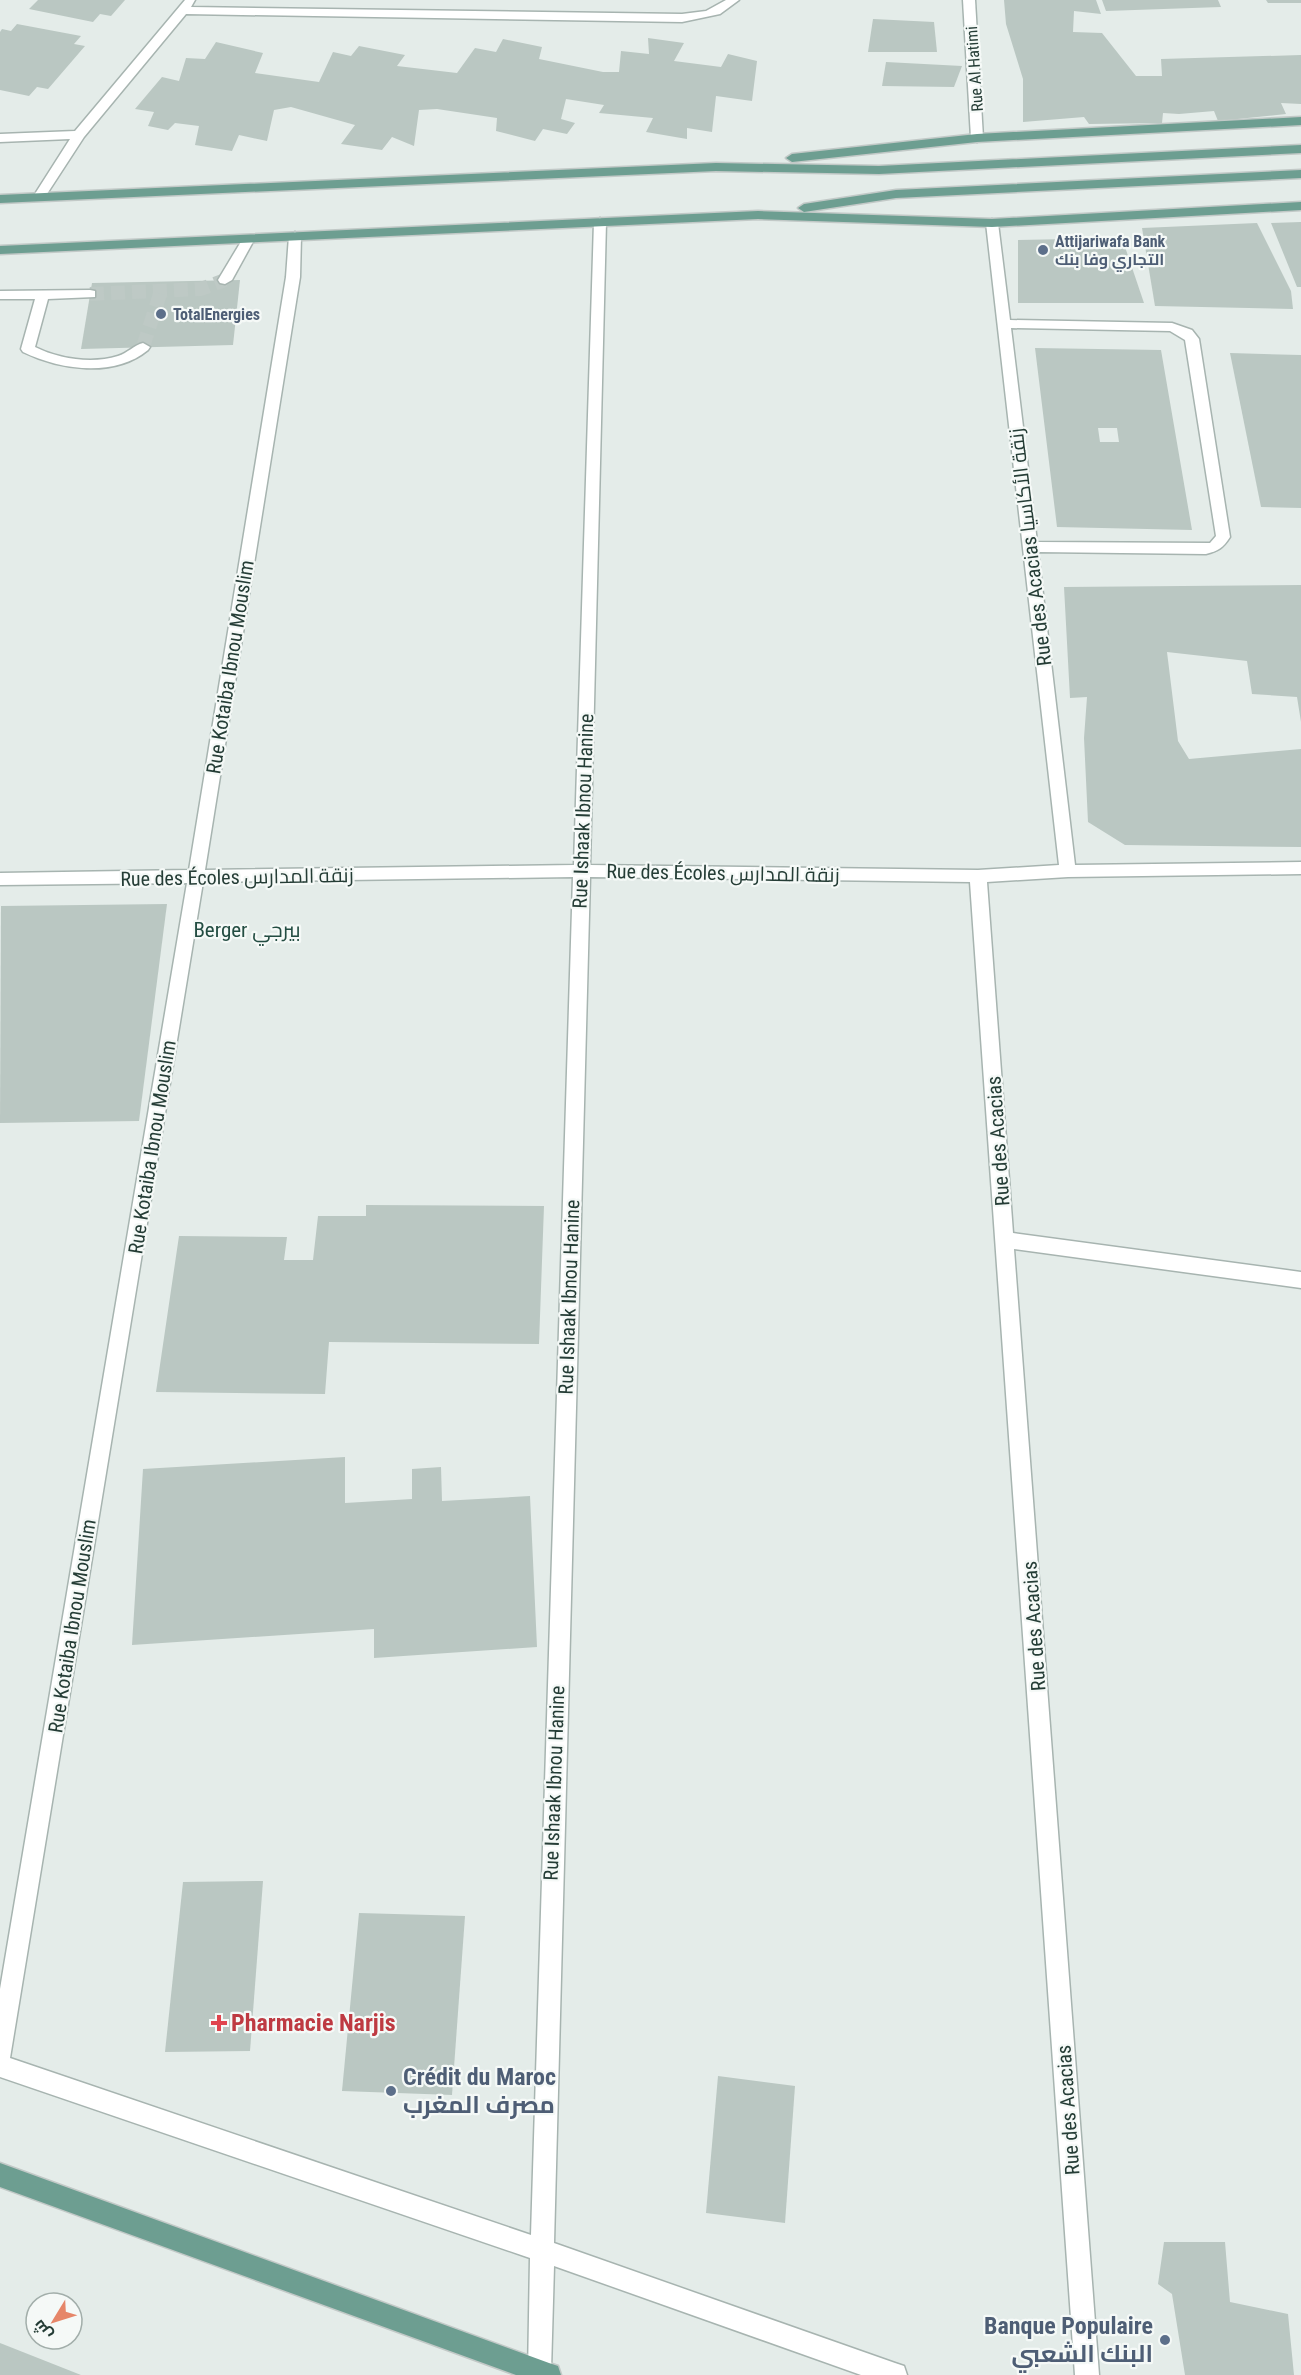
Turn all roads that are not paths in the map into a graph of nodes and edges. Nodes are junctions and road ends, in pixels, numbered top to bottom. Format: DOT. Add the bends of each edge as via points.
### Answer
graph roads {
  1 [pos="192,0"];
  2 [pos="733,0"];
  3 [pos="969,0"];
  4 [pos="183,10"];
  5 [pos="1301,121"];
  6 [pos="79,135"];
  7 [pos="0,138"];
  8 [pos="977,138"];
  9 [pos="1301,149"];
  10 [pos="716,167"];
  11 [pos="1301,174"];
  12 [pos="39,197"];
  13 [pos="0,198"];
  14 [pos="1301,206"];
  15 [pos="758,215"];
  16 [pos="600,222"];
  17 [pos="992,223"];
  18 [pos="295,237"];
  19 [pos="248,240"];
  20 [pos="0,250"];
  21 [pos="225,280"];
  22 [pos="43,294"];
  23 [pos="90,294"];
  24 [pos="0,295"];
  25 [pos="1004,324"];
  26 [pos="143,347"];
  27 [pos="1030,547"];
  28 [pos="1301,868"];
  29 [pos="581,871"];
  30 [pos="1068,871"];
  31 [pos="978,876"];
  32 [pos="196,878"];
  33 [pos="0,879"];
  34 [pos="1006,1240"];
  35 [pos="1301,1280"];
  36 [pos="0,2056"];
  37 [pos="0,2066"];
  38 [pos="0,2175"];
  39 [pos="541,2250"];
  40 [pos="544,2373"];
  41 [pos="895,2375"];
  42 [pos="1087,2375"];
  1 -- 4 [label="street"];
  2 -- 4 [label="street" via="709,15 682,18"];
  3 -- 8 [label="street, Rue Al Hatimi"];
  4 -- 6 [label="street"];
  5 -- 8 [label="main road"];
  6 -- 7 [label="street"];
  6 -- 12 [label="street"];
  8 -- 10 [label="main road"];
  9 -- 10 [label="main road" via="879,170"];
  10 -- 12 [label="main road"];
  11 -- 15 [label="main road" via="896,194"];
  12 -- 13 [label="main road"];
  14 -- 17 [label="main road"];
  15 -- 16 [label="main road"];
  15 -- 17 [label="main road"];
  16 -- 18 [label="main road"];
  16 -- 29 [label="street, Rue Ishaak Ibnou Hanine"];
  17 -- 25 [label="street, Rue des Acacias زنقة الأكاسيا"];
  18 -- 19 [label="main road"];
  18 -- 32 [label="street, Rue Kotaiba Ibnou Mouslim" via="293,278"];
  19 -- 20 [label="main road"];
  19 -- 21 [label="street"];
  22 -- 23 [label="street"];
  22 -- 24 [label="street"];
  22 -- 26 [label="street" via="28,349 41,357 62,363 119,361 137,355"];
  25 -- 27 [label="street, Rue des Acacias زنقة الأكاسيا"];
  25 -- 27 [label="street" via="1172,327 1187,333 1192,339 1223,537 1215,547 1206,549"];
  27 -- 30 [label="street, Rue des Acacias زنقة الأكاسيا"];
  28 -- 30 [label="street, Rue des Écoles زنقة المدارس"];
  29 -- 31 [label="street, Rue des Écoles زنقة المدارس"];
  29 -- 32 [label="street, Rue des Écoles زنقة المدارس"];
  29 -- 39 [label="street, Rue Ishaak Ibnou Hanine"];
  30 -- 31 [label="street, Rue des Écoles زنقة المدارس"];
  31 -- 34 [label="street, Rue des Acacias"];
  32 -- 33 [label="street, Rue des Écoles زنقة المدارس"];
  32 -- 36 [label="street, Rue Kotaiba Ibnou Mouslim"];
  34 -- 35 [label="street"];
  34 -- 42 [label="street, Rue des Acacias"];
  37 -- 39 [label="street"];
  38 -- 40 [label="main road"];
  39 -- 40 [label="street, Rue Ishaak Ibnou Hanine"];
  39 -- 41 [label="street"];
}
